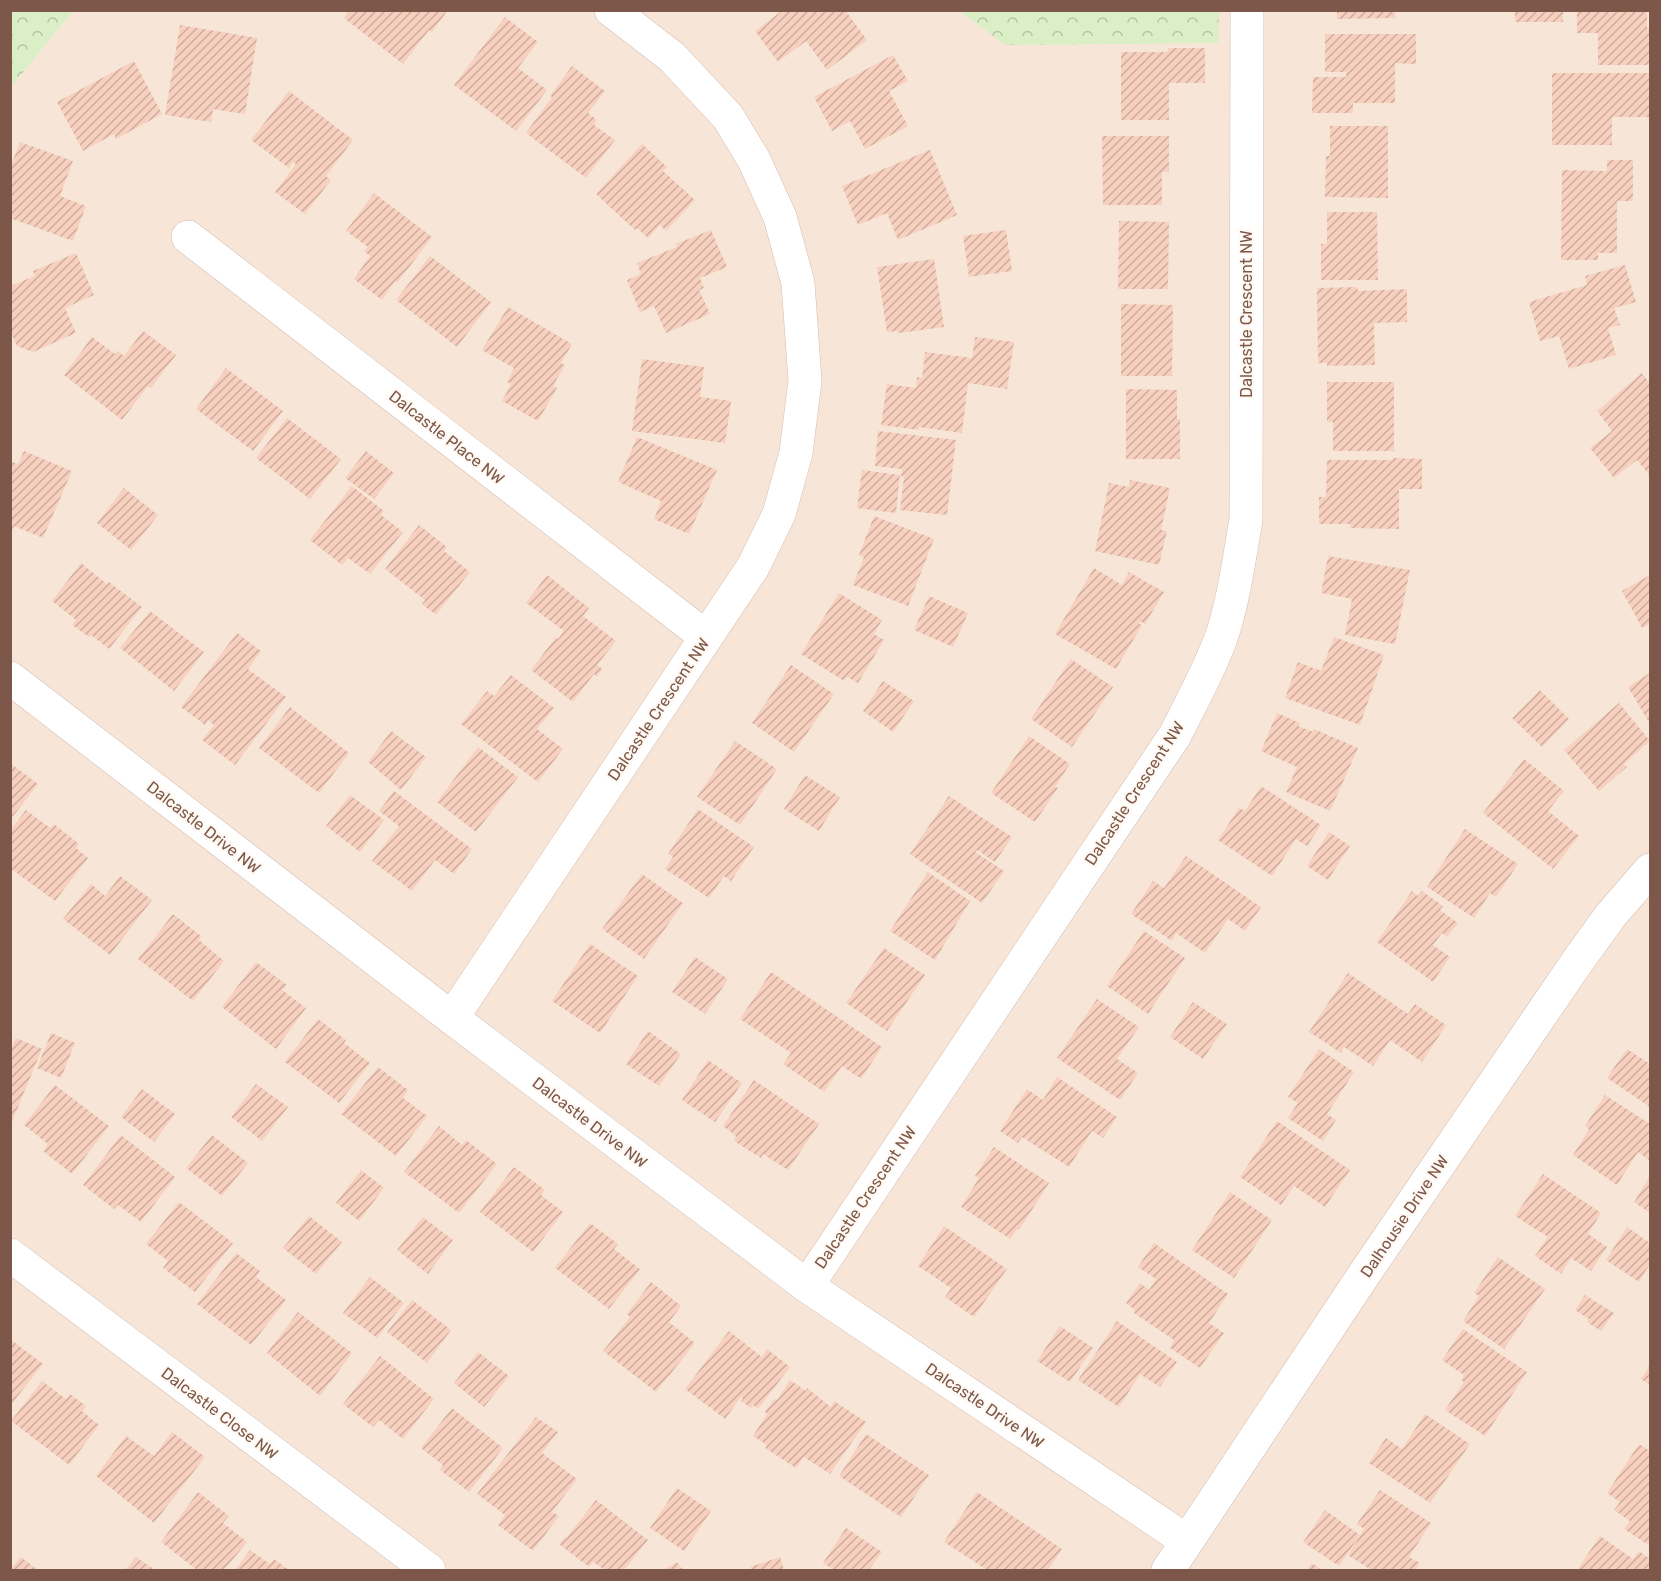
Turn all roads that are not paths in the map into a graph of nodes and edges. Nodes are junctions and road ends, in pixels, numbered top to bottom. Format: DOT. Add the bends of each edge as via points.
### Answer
graph roads {
  1 [pos="611,10"];
  2 [pos="1247,10"];
  3 [pos="188,237"];
  4 [pos="706,636"];
  5 [pos="10,678"];
  6 [pos="1650,870"];
  7 [pos="452,1018"];
  8 [pos="10,1255"];
  9 [pos="807,1286"];
  10 [pos="1187,1541"];
  11 [pos="429,1570"];
  12 [pos="1168,1570"];
  1 -- 4 [label="street, Dalcastle Crescent NW" via="672,57 728,117 754,160 780,217 798,283 805,381 796,453 779,514 753,567"];
  2 -- 9 [label="street, Dalcastle Crescent NW" via="1246,520 1221,638 1175,735"];
  3 -- 4 [label="street, Dalcastle Place NW"];
  4 -- 7 [label="street, Dalcastle Crescent NW"];
  5 -- 7 [label="street, Dalcastle Drive NW"];
  6 -- 10 [label="street, Dalhousie Drive NW" via="1611,915 1571,972"];
  7 -- 9 [label="street, Dalcastle Drive NW"];
  8 -- 11 [label="street, Dalcastle Close NW"];
  9 -- 10 [label="street, Dalcastle Drive NW"];
  10 -- 12 [label="street, Dalhousie Drive NW"];
}
